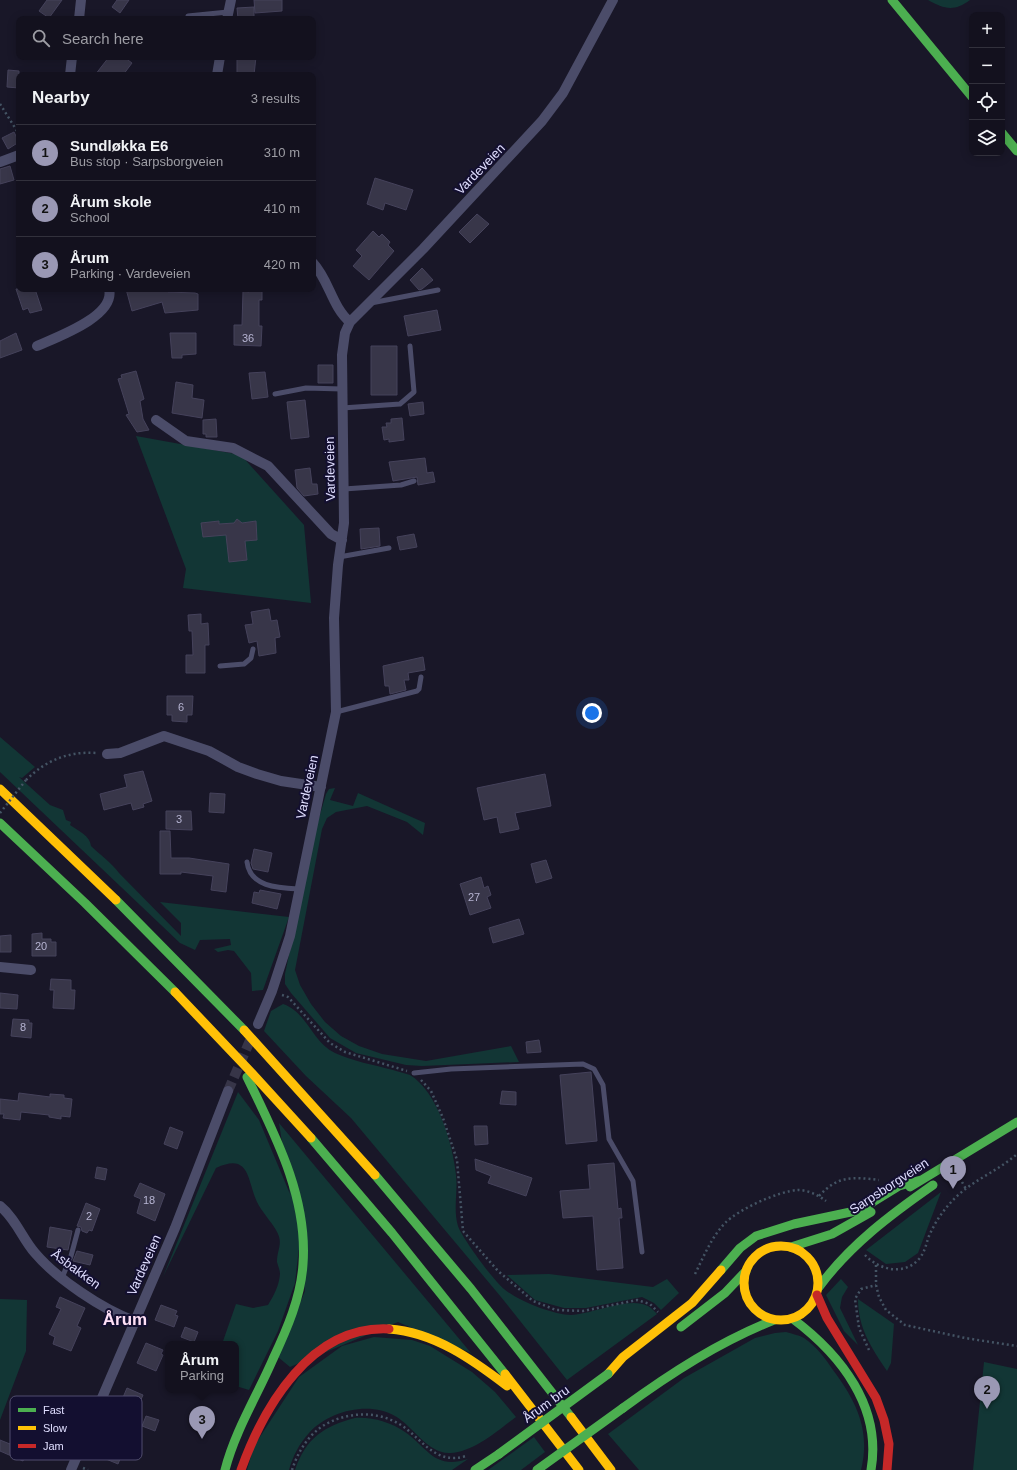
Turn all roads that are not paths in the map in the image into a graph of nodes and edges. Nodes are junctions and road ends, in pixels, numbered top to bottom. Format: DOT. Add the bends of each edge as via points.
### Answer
graph roads {
  1 [pos="82,0"];
  2 [pos="231,0"];
  3 [pos="613,0"];
  4 [pos="892,0"];
  5 [pos="79,16"];
  6 [pos="188,16"];
  7 [pos="228,16"];
  8 [pos="72,60"];
  9 [pos="220,60"];
  10 [pos="70,72"];
  11 [pos="218,72"];
  12 [pos="969,93"];
  13 [pos="1005,137"];
  14 [pos="1017,151"];
  15 [pos="16,156"];
  16 [pos="0,162"];
  17 [pos="316,267"];
  18 [pos="438,290"];
  19 [pos="110,292"];
  20 [pos="368,304"];
  21 [pos="350,322"];
  22 [pos="37,346"];
  23 [pos="410,346"];
  24 [pos="342,389"];
  25 [pos="275,394"];
  26 [pos="342,408"];
  27 [pos="156,420"];
  28 [pos="414,481"];
  29 [pos="344,489"];
  30 [pos="342,540"];
  31 [pos="389,548"];
  32 [pos="339,556"];
  33 [pos="253,650"];
  34 [pos="220,666"];
  35 [pos="421,677"];
  36 [pos="336,712"];
  37 [pos="107,754"];
  38 [pos="321,787"];
  39 [pos="0,789"];
  40 [pos="0,823"];
  41 [pos="247,862"];
  42 [pos="299,889"];
  43 [pos="0,967"];
  44 [pos="31,970"];
  45 [pos="258,1024"];
  46 [pos="237,1058"];
  47 [pos="414,1073"];
  48 [pos="228,1091"];
  49 [pos="1017,1122"];
  50 [pos="999,1144"];
  51 [pos="975,1159"];
  52 [pos="921,1180"];
  53 [pos="938,1182"];
  54 [pos="0,1206"];
  55 [pos="78,1230"];
  56 [pos="791,1247"];
  57 [pos="642,1252"];
  58 [pos="746,1271"];
  59 [pos="62,1278"];
  60 [pos="818,1291"];
  61 [pos="793,1319"];
  62 [pos="774,1320"];
  63 [pos="134,1321"];
  64 [pos="674,1332"];
  65 [pos="641,1355"];
  66 [pos="608,1374"];
  67 [pos="102,1396"];
  68 [pos="525,1400"];
  69 [pos="597,1450"];
  70 [pos="74,1460"];
  71 [pos="70,1470"];
  72 [pos="225,1470"];
  73 [pos="241,1470"];
  74 [pos="476,1470"];
  75 [pos="537,1470"];
  76 [pos="579,1470"];
  77 [pos="611,1470"];
  78 [pos="621,1470"];
  79 [pos="871,1470"];
  80 [pos="887,1470"];
  1 -- 5 [label="street"];
  2 -- 7 [label="street"];
  3 -- 20 [label="street, Vardeveien" via="563,92 542,121"];
  4 -- 12 [label="main road"];
  6 -- 7 [label="lane"];
  8 -- 10 [label="street"];
  9 -- 11 [label="street"];
  13 -- 14 [label="main road"];
  15 -- 16 [label="street"];
  17 -- 21 [label="street" via="325,279 342,316"];
  18 -- 20 [label="lane"];
  19 -- 22 [label="street" via="107,305 96,316"];
  20 -- 21 [label="street, Vardeveien"];
  21 -- 24 [label="street, Vardeveien" via="343,348"];
  23 -- 26 [label="lane" via="414,392 400,404"];
  24 -- 25 [label="lane" via="306,388"];
  24 -- 26 [label="street, Vardeveien"];
  26 -- 29 [label="street, Vardeveien"];
  27 -- 30 [label="street" via="186,441 232,448 268,466 331,534"];
  28 -- 29 [label="lane" via="401,485"];
  29 -- 30 [label="street, Vardeveien"];
  30 -- 32 [label="street, Vardeveien"];
  31 -- 32 [label="lane"];
  32 -- 36 [label="street, Vardeveien" via="334,618"];
  33 -- 34 [label="lane" via="251,658 244,664"];
  35 -- 36 [label="lane" via="417,691"];
  36 -- 38 [label="street, Vardeveien"];
  37 -- 38 [label="street" via="120,753 164,736 209,751 256,774"];
  38 -- 42 [label="street, Vardeveien"];
  39 -- 69 [label="main road" via="176,958 340,1134 477,1296"];
  40 -- 46 [label="main road" via="114,932"];
  41 -- 42 [label="lane" via="250,875 264,885"];
  42 -- 45 [label="street, Vardeveien" via="290,936"];
  43 -- 44 [label="street"];
  46 -- 68 [label="main road" via="376,1214"];
  46 -- 72 [label="main road" via="272,1129 294,1182 302,1219 303,1260 292,1315"];
  47 -- 57 [label="lane" via="451,1068 583,1064 594,1069 603,1085 609,1139 633,1181"];
  48 -- 63 [label="street, Vardeveien" via="175,1228"];
  49 -- 52 [label="main road, Sarpsborgveien"];
  50 -- 51 [label="main road"];
  52 -- 56 [label="main road, Sarpsborgveien" via="839,1232"];
  52 -- 66 [label="main road" via="899,1186 860,1210 794,1224 756,1236 733,1256 692,1303 623,1358"];
  53 -- 60 [label="main road, Sarpsborgveien" via="863,1236 830,1270"];
  54 -- 59 [label="street, Åsbakken" via="16,1223 33,1252"];
  55 -- 59 [label="lane"];
  56 -- 58 [label="main road" via="780,1246 764,1251 751,1261"];
  56 -- 60 [label="main road" via="809,1258 818,1276"];
  58 -- 62 [label="main road" via="745,1287 749,1302 760,1313"];
  58 -- 64 [label="main road" via="706,1309"];
  59 -- 63 [label="street, Åsbakken" via="120,1315"];
  60 -- 61 [label="main road" via="808,1310"];
  60 -- 80 [label="main road" via="822,1308 875,1393 884,1415 889,1442"];
  61 -- 62 [label="main road"];
  61 -- 79 [label="main road" via="831,1351 859,1393 873,1435 874,1454"];
  62 -- 75 [label="main road, bridge" via="730,1338 697,1357"];
  63 -- 67 [label="street, Vardeveien"];
  65 -- 66 [label="main road"];
  66 -- 74 [label="main road, Årum bru, bridge"];
  68 -- 73 [label="main road" via="470,1360 438,1343 403,1330 367,1330 341,1338 318,1352 297,1371 260,1422"];
  68 -- 76 [label="main road"];
  69 -- 77 [label="main road"];
  69 -- 78 [label="main road"];
  70 -- 71 [label="street, Vardeveien"];
}
